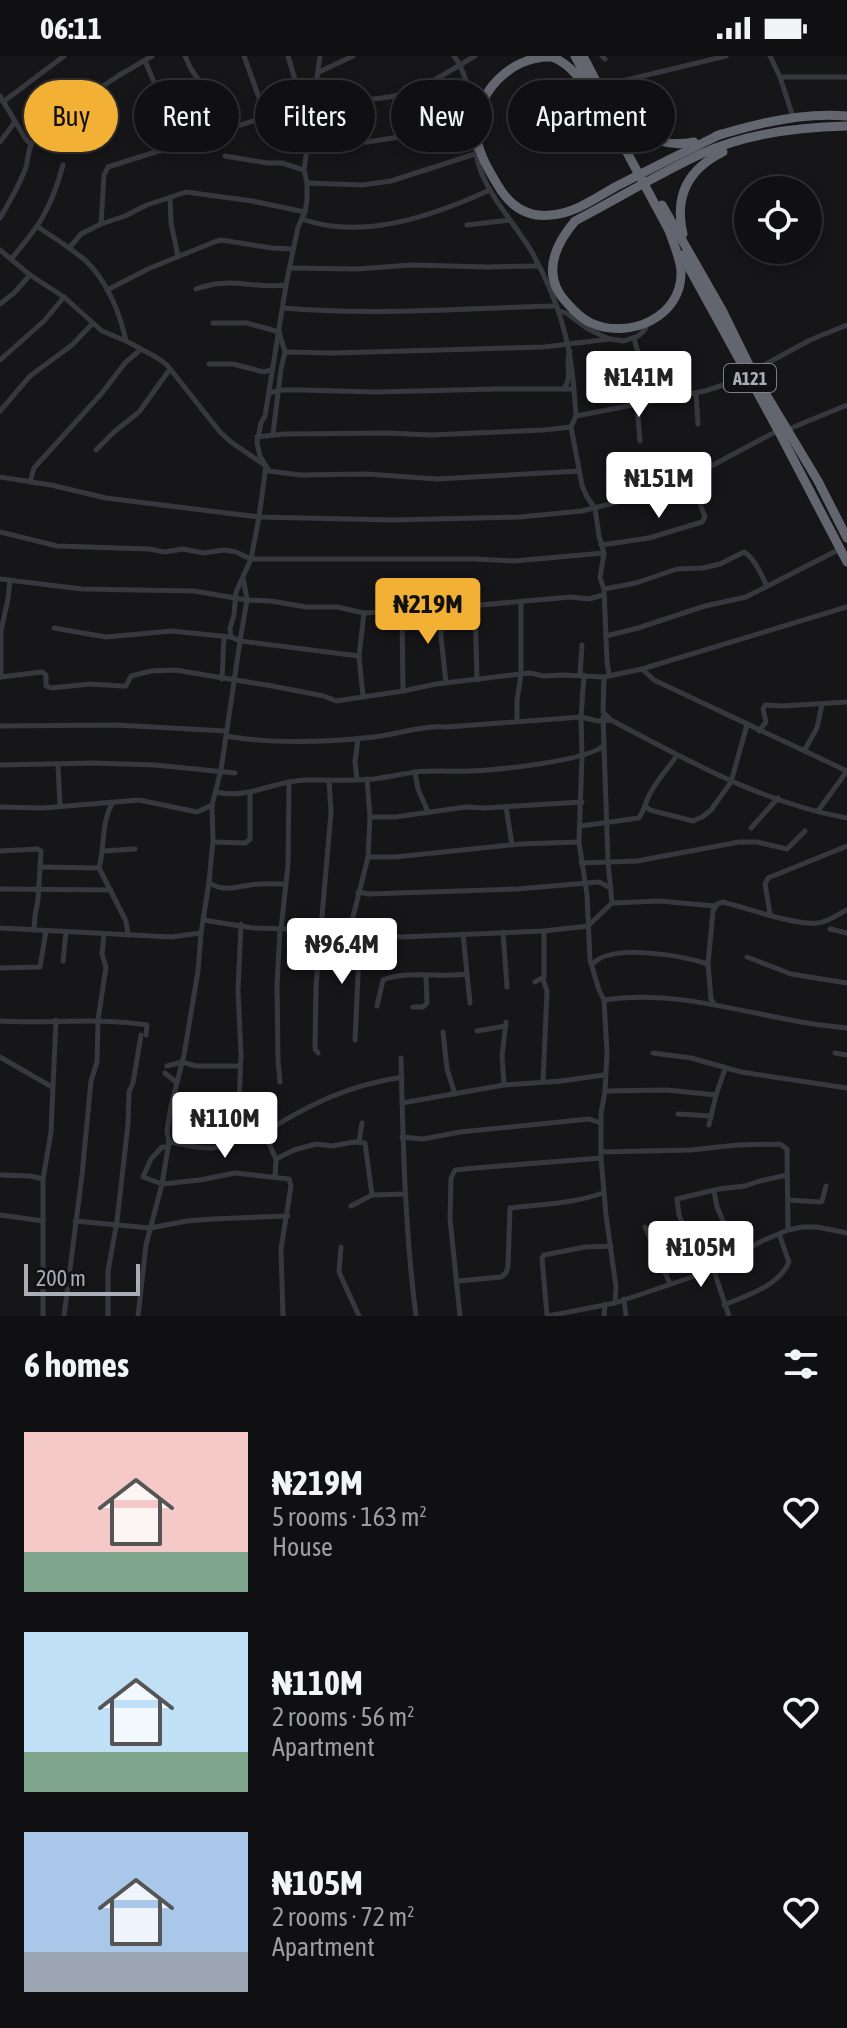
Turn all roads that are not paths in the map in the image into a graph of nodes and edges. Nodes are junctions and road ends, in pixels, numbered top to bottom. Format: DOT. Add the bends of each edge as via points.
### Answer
graph roads {
  1 [pos="64,56"];
  2 [pos="152,56"];
  3 [pos="185,56"];
  4 [pos="244,56"];
  5 [pos="288,56"];
  6 [pos="320,56"];
  7 [pos="353,56"];
  8 [pos="454,56"];
  9 [pos="475,56"];
  10 [pos="575,56"];
  11 [pos="583,56"];
  12 [pos="726,56"];
  13 [pos="770,56"];
  14 [pos="145,61"];
  15 [pos="460,65"];
  16 [pos="318,73"];
  17 [pos="780,77"];
  18 [pos="847,77"];
  19 [pos="112,80"];
  20 [pos="153,80"];
  21 [pos="199,80"];
  22 [pos="295,80"];
  23 [pos="317,80"];
  24 [pos="466,80"];
  25 [pos="580,80"];
  26 [pos="588,80"];
  27 [pos="595,80"];
  28 [pos="626,80"];
  29 [pos="255,86"];
  30 [pos="2,99"];
  31 [pos="375,99"];
  32 [pos="847,116"];
  33 [pos="794,118"];
  34 [pos="15,122"];
  35 [pos="847,126"];
  36 [pos="721,134"];
  37 [pos="24,135"];
  38 [pos="751,138"];
  39 [pos="0,142"];
  40 [pos="675,143"];
  41 [pos="28,152"];
  42 [pos="158,152"];
  43 [pos="306,152"];
  44 [pos="628,152"];
  45 [pos="629,152"];
  46 [pos="475,154"];
  47 [pos="225,156"];
  48 [pos="634,162"];
  49 [pos="63,165"];
  50 [pos="304,170"];
  51 [pos="307,183"];
  52 [pos="491,190"];
  53 [pos="652,194"];
  54 [pos="170,197"];
  55 [pos="294,209"];
  56 [pos="304,215"];
  57 [pos="0,218"];
  58 [pos="510,220"];
  59 [pos="101,224"];
  60 [pos="467,225"];
  61 [pos="38,227"];
  62 [pos="298,227"];
  63 [pos="669,230"];
  64 [pos="69,248"];
  65 [pos="293,249"];
  66 [pos="0,250"];
  67 [pos="178,256"];
  68 [pos="11,259"];
  69 [pos="697,265"];
  70 [pos="539,266"];
  71 [pos="289,268"];
  72 [pos="30,275"];
  73 [pos="286,285"];
  74 [pos="196,289"];
  75 [pos="107,290"];
  76 [pos="64,297"];
  77 [pos="0,304"];
  78 [pos="283,308"];
  79 [pos="559,308"];
  80 [pos="648,322"];
  81 [pos="93,323"];
  82 [pos="213,323"];
  83 [pos="847,325"];
  84 [pos="588,329"];
  85 [pos="279,332"];
  86 [pos="634,338"];
  87 [pos="610,339"];
  88 [pos="126,341"];
  89 [pos="597,341"];
  90 [pos="569,348"];
  91 [pos="140,350"];
  92 [pos="285,352"];
  93 [pos="0,360"];
  94 [pos="209,364"];
  95 [pos="638,366"];
  96 [pos="170,369"];
  97 [pos="273,369"];
  98 [pos="264,372"];
  99 [pos="751,374"];
  100 [pos="562,389"];
  101 [pos="574,389"];
  102 [pos="270,390"];
  103 [pos="279,390"];
  104 [pos="696,393"];
  105 [pos="637,404"];
  106 [pos="847,405"];
  107 [pos="0,411"];
  108 [pos="576,416"];
  109 [pos="698,424"];
  110 [pos="571,427"];
  111 [pos="783,430"];
  112 [pos="273,434"];
  113 [pos="257,440"];
  114 [pos="640,441"];
  115 [pos="96,450"];
  116 [pos="244,451"];
  117 [pos="266,466"];
  118 [pos="579,471"];
  119 [pos="0,477"];
  120 [pos="690,478"];
  121 [pos="30,482"];
  122 [pos="595,508"];
  123 [pos="259,517"];
  124 [pos="0,532"];
  125 [pos="847,538"];
  126 [pos="601,545"];
  127 [pos="840,549"];
  128 [pos="604,553"];
  129 [pos="251,559"];
  130 [pos="847,562"];
  131 [pos="0,579"];
  132 [pos="10,580"];
  133 [pos="244,581"];
  134 [pos="767,586"];
  135 [pos="604,592"];
  136 [pos="236,595"];
  137 [pos="247,600"];
  138 [pos="521,602"];
  139 [pos="475,604"];
  140 [pos="441,607"];
  141 [pos="847,607"];
  142 [pos="402,610"];
  143 [pos="364,613"];
  144 [pos="54,628"];
  145 [pos="227,636"];
  146 [pos="606,636"];
  147 [pos="240,641"];
  148 [pos="582,645"];
  149 [pos="359,656"];
  150 [pos="642,669"];
  151 [pos="521,675"];
  152 [pos="582,675"];
  153 [pos="606,676"];
  154 [pos="0,677"];
  155 [pos="222,679"];
  156 [pos="477,680"];
  157 [pos="234,681"];
  158 [pos="446,683"];
  159 [pos="403,691"];
  160 [pos="363,696"];
  161 [pos="847,702"];
  162 [pos="822,704"];
  163 [pos="603,716"];
  164 [pos="581,717"];
  165 [pos="517,721"];
  166 [pos="747,725"];
  167 [pos="0,726"];
  168 [pos="759,731"];
  169 [pos="226,733"];
  170 [pos="358,738"];
  171 [pos="603,746"];
  172 [pos="804,751"];
  173 [pos="677,755"];
  174 [pos="582,756"];
  175 [pos="0,765"];
  176 [pos="58,765"];
  177 [pos="221,770"];
  178 [pos="847,771"];
  179 [pos="415,772"];
  180 [pos="235,773"];
  181 [pos="357,779"];
  182 [pos="367,779"];
  183 [pos="329,781"];
  184 [pos="289,782"];
  185 [pos="731,782"];
  186 [pos="216,792"];
  187 [pos="250,792"];
  188 [pos="778,798"];
  189 [pos="113,802"];
  190 [pos="582,802"];
  191 [pos="212,805"];
  192 [pos="60,806"];
  193 [pos="0,807"];
  194 [pos="506,807"];
  195 [pos="646,807"];
  196 [pos="818,811"];
  197 [pos="428,812"];
  198 [pos="370,817"];
  199 [pos="847,818"];
  200 [pos="607,821"];
  201 [pos="581,826"];
  202 [pos="751,828"];
  203 [pos="805,831"];
  204 [pos="213,842"];
  205 [pos="579,842"];
  206 [pos="512,845"];
  207 [pos="847,846"];
  208 [pos="135,849"];
  209 [pos="0,851"];
  210 [pos="103,851"];
  211 [pos="368,857"];
  212 [pos="608,862"];
  213 [pos="581,863"];
  214 [pos="41,867"];
  215 [pos="99,868"];
  216 [pos="209,882"];
  217 [pos="285,884"];
  218 [pos="586,884"];
  219 [pos="611,888"];
  220 [pos="0,889"];
  221 [pos="39,890"];
  222 [pos="111,890"];
  223 [pos="358,892"];
  224 [pos="612,903"];
  225 [pos="715,906"];
  226 [pos="847,910"];
  227 [pos="770,914"];
  228 [pos="204,920"];
  229 [pos="241,924"];
  230 [pos="588,926"];
  231 [pos="0,928"];
  232 [pos="280,929"];
  233 [pos="830,929"];
  234 [pos="34,930"];
  235 [pos="321,930"];
  236 [pos="46,931"];
  237 [pos="544,931"];
  238 [pos="66,932"];
  239 [pos="503,932"];
  240 [pos="201,933"];
  241 [pos="349,933"];
  242 [pos="847,933"];
  243 [pos="104,934"];
  244 [pos="360,934"];
  245 [pos="463,934"];
  246 [pos="128,935"];
  247 [pos="747,957"];
  248 [pos="63,961"];
  249 [pos="708,964"];
  250 [pos="592,965"];
  251 [pos="0,968"];
  252 [pos="467,974"];
  253 [pos="426,976"];
  254 [pos="543,979"];
  255 [pos="535,982"];
  256 [pos="847,983"];
  257 [pos="507,987"];
  258 [pos="604,1000"];
  259 [pos="470,1003"];
  260 [pos="714,1004"];
  261 [pos="377,1006"];
  262 [pos="413,1007"];
  263 [pos="56,1020"];
  264 [pos="98,1020"];
  265 [pos="0,1021"];
  266 [pos="847,1028"];
  267 [pos="477,1031"];
  268 [pos="443,1032"];
  269 [pos="355,1040"];
  270 [pos="318,1053"];
  271 [pos="653,1053"];
  272 [pos="835,1053"];
  273 [pos="847,1055"];
  274 [pos="0,1057"];
  275 [pos="401,1058"];
  276 [pos="182,1062"];
  277 [pos="240,1066"];
  278 [pos="725,1069"];
  279 [pos="604,1075"];
  280 [pos="402,1077"];
  281 [pos="176,1082"];
  282 [pos="280,1082"];
  283 [pos="543,1082"];
  284 [pos="504,1085"];
  285 [pos="52,1087"];
  286 [pos="847,1088"];
  287 [pos="605,1091"];
  288 [pos="455,1094"];
  289 [pos="716,1095"];
  290 [pos="402,1103"];
  291 [pos="678,1114"];
  292 [pos="711,1116"];
  293 [pos="362,1123"];
  294 [pos="601,1123"];
  295 [pos="709,1125"];
  296 [pos="402,1137"];
  297 [pos="359,1142"];
  298 [pos="168,1144"];
  299 [pos="601,1155"];
  300 [pos="276,1159"];
  301 [pos="0,1175"];
  302 [pos="787,1175"];
  303 [pos="275,1176"];
  304 [pos="43,1179"];
  305 [pos="162,1184"];
  306 [pos="826,1186"];
  307 [pos="714,1191"];
  308 [pos="603,1193"];
  309 [pos="406,1194"];
  310 [pos="372,1195"];
  311 [pos="788,1200"];
  312 [pos="351,1206"];
  313 [pos="0,1215"];
  314 [pos="288,1216"];
  315 [pos="43,1221"];
  316 [pos="75,1221"];
  317 [pos="115,1224"];
  318 [pos="645,1227"];
  319 [pos="150,1228"];
  320 [pos="788,1230"];
  321 [pos="847,1233"];
  322 [pos="779,1234"];
  323 [pos="611,1246"];
  324 [pos="341,1247"];
  325 [pos="738,1255"];
  326 [pos="713,1268"];
  327 [pos="704,1273"];
  328 [pos="458,1281"];
  329 [pos="670,1284"];
  330 [pos="616,1287"];
  331 [pos="627,1298"];
  332 [pos="615,1303"];
  333 [pos="605,1304"];
  334 [pos="724,1305"];
  335 [pos="43,1316"];
  336 [pos="64,1316"];
  337 [pos="108,1316"];
  338 [pos="138,1316"];
  339 [pos="283,1316"];
  340 [pos="359,1316"];
  341 [pos="416,1316"];
  342 [pos="460,1316"];
  343 [pos="548,1316"];
  344 [pos="604,1316"];
  345 [pos="626,1316"];
  346 [pos="729,1316"];
  1 -- 30 [label="street"];
  2 -- 14 [label="street"];
  3 -- 21 [label="street"];
  4 -- 29 [label="street"];
  5 -- 22 [label="street"];
  6 -- 16 [label="street"];
  7 -- 16 [label="street"];
  8 -- 15 [label="street"];
  9 -- 15 [label="street"];
  10 -- 26 [label="highway"];
  11 -- 27 [label="highway"];
  12 -- 28 [label="street"];
  13 -- 17 [label="street"];
  14 -- 19 [label="street"];
  14 -- 20 [label="street"];
  15 -- 24 [label="street"];
  15 -- 31 [label="street" via="414,92"];
  16 -- 23 [label="street"];
  17 -- 18 [label="street"];
  17 -- 33 [label="street"];
  25 -- 36 [label="highway" via="556,59 533,57 505,70 483,97 477,123 485,163 510,202 527,212 553,216 574,209"];
  30 -- 34 [label="street"];
  32 -- 33 [label="highway"];
  33 -- 36 [label="highway"];
  34 -- 37 [label="street"];
  34 -- 39 [label="street"];
  35 -- 38 [label="highway"];
  36 -- 40 [label="highway"];
  38 -- 69 [label="highway" via="708,159 681,198 682,233"];
  38 -- 80 [label="highway" via="703,153 575,221 561,237 554,281 570,307 603,326 626,328"];
  41 -- 57 [label="street"];
  42 -- 59 [label="street" via="106,170"];
  43 -- 50 [label="street"];
  44 -- 48 [label="highway"];
  45 -- 48 [label="highway"];
  46 -- 51 [label="street" via="391,181"];
  46 -- 52 [label="street"];
  47 -- 50 [label="street"];
  48 -- 53 [label="highway, A121"];
  49 -- 61 [label="street"];
  50 -- 51 [label="street"];
  51 -- 56 [label="street"];
  52 -- 56 [label="street" via="411,221 324,225"];
  52 -- 58 [label="street"];
  53 -- 63 [label="highway, A121"];
  53 -- 69 [label="highway, A121"];
  54 -- 55 [label="street" via="191,191"];
  54 -- 59 [label="street"];
  54 -- 67 [label="street"];
  55 -- 56 [label="street"];
  55 -- 62 [label="street"];
  56 -- 62 [label="street"];
  58 -- 60 [label="street"];
  58 -- 70 [label="street"];
  59 -- 64 [label="street"];
  61 -- 64 [label="street"];
  61 -- 68 [label="street"];
  62 -- 65 [label="street"];
  63 -- 80 [label="highway" via="680,260 679,290 670,307"];
  63 -- 99 [label="highway, A121"];
  64 -- 75 [label="street" via="90,265"];
  65 -- 67 [label="street" via="221,240"];
  65 -- 71 [label="street"];
  66 -- 68 [label="street"];
  67 -- 75 [label="street"];
  68 -- 72 [label="street"];
  69 -- 99 [label="highway, A121"];
  70 -- 71 [label="street"];
  70 -- 79 [label="street"];
  71 -- 73 [label="street"];
  72 -- 76 [label="street"];
  72 -- 77 [label="street"];
  73 -- 74 [label="street" via="223,282"];
  73 -- 78 [label="street"];
  75 -- 88 [label="street"];
  76 -- 81 [label="street"];
  76 -- 93 [label="street"];
  78 -- 79 [label="street"];
  78 -- 85 [label="street"];
  79 -- 84 [label="street"];
  79 -- 90 [label="street"];
  80 -- 86 [label="street"];
  81 -- 88 [label="street"];
  81 -- 107 [label="street" via="30,376"];
  82 -- 85 [label="street" via="247,323"];
  83 -- 99 [label="street"];
  84 -- 87 [label="street"];
  84 -- 89 [label="street"];
  85 -- 92 [label="street"];
  85 -- 97 [label="street"];
  86 -- 87 [label="street"];
  86 -- 95 [label="street"];
  87 -- 89 [label="street"];
  88 -- 91 [label="street"];
  89 -- 90 [label="street"];
  90 -- 92 [label="street"];
  90 -- 100 [label="street" via="569,377"];
  90 -- 101 [label="street"];
  91 -- 96 [label="street"];
  91 -- 121 [label="street" via="34,468"];
  92 -- 103 [label="street"];
  94 -- 98 [label="street"];
  96 -- 115 [label="street" via="139,412"];
  96 -- 116 [label="street" via="220,432"];
  97 -- 98 [label="street"];
  97 -- 102 [label="street"];
  98 -- 102 [label="street"];
  99 -- 104 [label="street"];
  99 -- 111 [label="highway, A121"];
  100 -- 101 [label="street"];
  100 -- 103 [label="street"];
  101 -- 108 [label="street"];
  102 -- 103 [label="street"];
  102 -- 113 [label="street"];
  103 -- 112 [label="street"];
  104 -- 105 [label="street"];
  104 -- 109 [label="street"];
  105 -- 108 [label="street"];
  105 -- 114 [label="street"];
  106 -- 111 [label="street"];
  108 -- 110 [label="street"];
  110 -- 112 [label="street" via="431,435"];
  110 -- 118 [label="street"];
  111 -- 120 [label="street"];
  111 -- 125 [label="highway, A121" via="818,481"];
  111 -- 127 [label="highway, A121"];
  112 -- 113 [label="street"];
  113 -- 116 [label="street"];
  113 -- 117 [label="street"];
  116 -- 117 [label="street"];
  117 -- 118 [label="street" via="269,471 300,475 437,479"];
  117 -- 123 [label="street"];
  118 -- 122 [label="street"];
  119 -- 121 [label="street"];
  120 -- 122 [label="street" via="666,490"];
  120 -- 126 [label="street" via="705,517 702,522"];
  121 -- 123 [label="street" via="106,498"];
  122 -- 123 [label="street" via="437,520"];
  122 -- 126 [label="street"];
  123 -- 129 [label="street"];
  124 -- 129 [label="street" via="57,546 224,550"];
  126 -- 128 [label="street"];
  127 -- 130 [label="highway, A121"];
  127 -- 134 [label="street"];
  128 -- 129 [label="street" via="514,561"];
  128 -- 135 [label="street"];
  129 -- 133 [label="street"];
  131 -- 132 [label="street"];
  132 -- 136 [label="street" via="82,589"];
  132 -- 154 [label="street"];
  133 -- 136 [label="street"];
  133 -- 137 [label="street"];
  134 -- 135 [label="street" via="744,552 720,564 677,569"];
  134 -- 146 [label="street" via="746,597"];
  135 -- 138 [label="street" via="589,599"];
  135 -- 146 [label="street"];
  136 -- 137 [label="street"];
  136 -- 145 [label="street"];
  137 -- 143 [label="street"];
  137 -- 147 [label="street"];
  138 -- 139 [label="street"];
  138 -- 151 [label="street"];
  139 -- 140 [label="street"];
  139 -- 156 [label="street"];
  140 -- 142 [label="street"];
  140 -- 158 [label="street"];
  141 -- 150 [label="street"];
  142 -- 143 [label="street"];
  142 -- 159 [label="street"];
  143 -- 149 [label="street"];
  144 -- 145 [label="street" via="106,637 172,631"];
  145 -- 147 [label="street"];
  145 -- 155 [label="street"];
  146 -- 153 [label="street"];
  147 -- 149 [label="street"];
  147 -- 157 [label="street"];
  148 -- 152 [label="street"];
  149 -- 160 [label="street"];
  150 -- 153 [label="street"];
  150 -- 166 [label="street" via="654,680"];
  151 -- 152 [label="street"];
  151 -- 156 [label="street"];
  151 -- 165 [label="street"];
  152 -- 153 [label="street"];
  152 -- 164 [label="street"];
  153 -- 163 [label="street"];
  154 -- 155 [label="street" via="42,672 51,688 122,686 131,676 151,671"];
  155 -- 157 [label="street"];
  156 -- 158 [label="street"];
  157 -- 160 [label="street" via="336,701"];
  157 -- 169 [label="street"];
  158 -- 159 [label="street"];
  159 -- 160 [label="street"];
  161 -- 162 [label="street"];
  162 -- 168 [label="street" via="765,705 766,722"];
  162 -- 172 [label="street"];
  163 -- 164 [label="street" via="598,721"];
  163 -- 171 [label="street"];
  163 -- 173 [label="street"];
  164 -- 165 [label="street"];
  164 -- 174 [label="street"];
  165 -- 170 [label="street" via="431,726"];
  166 -- 168 [label="street"];
  166 -- 185 [label="street"];
  167 -- 169 [label="street" via="116,725"];
  168 -- 172 [label="street"];
  169 -- 170 [label="street" via="272,742"];
  169 -- 177 [label="street"];
  170 -- 181 [label="street"];
  171 -- 174 [label="street"];
  171 -- 200 [label="street"];
  172 -- 178 [label="street"];
  173 -- 185 [label="street"];
  173 -- 195 [label="street"];
  174 -- 179 [label="street" via="472,771"];
  174 -- 190 [label="street"];
  175 -- 176 [label="street"];
  176 -- 177 [label="street"];
  176 -- 192 [label="street"];
  177 -- 180 [label="street"];
  177 -- 186 [label="street"];
  178 -- 196 [label="street"];
  179 -- 182 [label="street"];
  179 -- 197 [label="street"];
  181 -- 182 [label="street"];
  181 -- 183 [label="street"];
  182 -- 198 [label="street"];
  183 -- 184 [label="street"];
  183 -- 235 [label="street"];
  184 -- 187 [label="street"];
  184 -- 217 [label="street"];
  185 -- 188 [label="street"];
  185 -- 195 [label="street" via="711,810 693,821"];
  186 -- 187 [label="street"];
  186 -- 191 [label="street"];
  187 -- 204 [label="street" via="249,842"];
  188 -- 196 [label="street"];
  188 -- 202 [label="street"];
  189 -- 191 [label="street" via="139,800 197,812"];
  189 -- 192 [label="street"];
  189 -- 210 [label="street"];
  190 -- 194 [label="street"];
  190 -- 201 [label="street"];
  191 -- 204 [label="street"];
  192 -- 193 [label="street"];
  194 -- 197 [label="street"];
  194 -- 206 [label="street"];
  195 -- 200 [label="street" via="639,818"];
  196 -- 199 [label="street"];
  197 -- 198 [label="street"];
  198 -- 211 [label="street"];
  200 -- 201 [label="street"];
  200 -- 212 [label="street"];
  201 -- 205 [label="street"];
  203 -- 212 [label="street" via="787,849 739,842"];
  204 -- 216 [label="street"];
  205 -- 206 [label="street"];
  205 -- 213 [label="street"];
  206 -- 211 [label="street"];
  207 -- 227 [label="street" via="768,878"];
  208 -- 210 [label="street"];
  209 -- 214 [label="street" via="40,850"];
  210 -- 215 [label="street"];
  211 -- 223 [label="street"];
  212 -- 213 [label="street"];
  212 -- 219 [label="street"];
  213 -- 218 [label="street"];
  214 -- 215 [label="street"];
  214 -- 221 [label="street"];
  215 -- 222 [label="street"];
  216 -- 217 [label="street" via="217,888 239,889"];
  216 -- 228 [label="street"];
  217 -- 232 [label="street"];
  218 -- 219 [label="street" via="599,882"];
  218 -- 223 [label="street"];
  218 -- 230 [label="street"];
  219 -- 224 [label="street"];
  220 -- 221 [label="street"];
  221 -- 222 [label="street"];
  221 -- 234 [label="street"];
  222 -- 246 [label="street"];
  223 -- 241 [label="street"];
  224 -- 225 [label="street"];
  224 -- 230 [label="street"];
  225 -- 227 [label="street" via="723,902"];
  225 -- 249 [label="street"];
  226 -- 227 [label="street" via="815,924"];
  228 -- 229 [label="street"];
  228 -- 240 [label="street"];
  229 -- 232 [label="street"];
  229 -- 277 [label="street"];
  230 -- 237 [label="street"];
  230 -- 250 [label="street"];
  231 -- 234 [label="street"];
  232 -- 235 [label="street"];
  232 -- 282 [label="street"];
  233 -- 242 [label="street"];
  234 -- 236 [label="street"];
  235 -- 241 [label="street"];
  235 -- 270 [label="street"];
  236 -- 238 [label="street"];
  236 -- 251 [label="street" via="40,967"];
  237 -- 239 [label="street"];
  237 -- 254 [label="street"];
  238 -- 243 [label="street"];
  238 -- 248 [label="street"];
  239 -- 245 [label="street"];
  239 -- 257 [label="street"];
  240 -- 246 [label="street"];
  240 -- 276 [label="street"];
  241 -- 244 [label="street"];
  243 -- 246 [label="street"];
  243 -- 264 [label="street" via="106,967"];
  244 -- 245 [label="street"];
  244 -- 269 [label="street"];
  245 -- 252 [label="street"];
  247 -- 256 [label="street" via="791,974"];
  249 -- 250 [label="street" via="617,953"];
  249 -- 260 [label="street"];
  250 -- 258 [label="street"];
  252 -- 253 [label="street"];
  252 -- 259 [label="street"];
  253 -- 261 [label="street" via="383,980"];
  253 -- 262 [label="street" via="427,1003"];
  254 -- 255 [label="street"];
  254 -- 283 [label="street"];
  258 -- 260 [label="street" via="646,996"];
  258 -- 279 [label="street"];
  260 -- 266 [label="street"];
  263 -- 264 [label="street"];
  263 -- 265 [label="street"];
  263 -- 285 [label="street"];
  264 -- 316 [label="street"];
  264 -- 317 [label="street" via="147,1025 129,1092"];
  267 -- 284 [label="street" via="506,1024"];
  268 -- 288 [label="street"];
  271 -- 278 [label="street"];
  272 -- 273 [label="street"];
  274 -- 285 [label="street"];
  275 -- 280 [label="street"];
  276 -- 277 [label="street"];
  276 -- 281 [label="street"];
  276 -- 281 [label="street" via="166,1070"];
  277 -- 298 [label="street" via="237,1135 213,1149"];
  278 -- 286 [label="street"];
  278 -- 289 [label="street"];
  279 -- 283 [label="street"];
  279 -- 287 [label="street"];
  280 -- 290 [label="street"];
  280 -- 300 [label="street" via="347,1089 265,1132"];
  281 -- 298 [label="street"];
  283 -- 284 [label="street"];
  284 -- 288 [label="street"];
  285 -- 304 [label="street"];
  287 -- 289 [label="street"];
  287 -- 294 [label="street"];
  288 -- 290 [label="street"];
  289 -- 292 [label="street"];
  290 -- 296 [label="street"];
  291 -- 292 [label="street"];
  292 -- 295 [label="street"];
  293 -- 297 [label="street"];
  294 -- 296 [label="street" via="589,1119 423,1139"];
  294 -- 299 [label="street"];
  296 -- 309 [label="street"];
  297 -- 300 [label="street" via="316,1144"];
  297 -- 310 [label="street" via="365,1143"];
  298 -- 305 [label="street"];
  298 -- 305 [label="street" via="151,1159 143,1177"];
  299 -- 302 [label="street" via="780,1144 787,1149"];
  299 -- 308 [label="street"];
  299 -- 328 [label="street" via="455,1170 450,1219"];
  300 -- 303 [label="street"];
  301 -- 304 [label="street"];
  302 -- 307 [label="street"];
  302 -- 311 [label="street"];
  303 -- 305 [label="street" via="235,1173"];
  303 -- 314 [label="street" via="289,1179"];
  304 -- 315 [label="street"];
  305 -- 319 [label="street"];
  306 -- 311 [label="street" via="820,1202"];
  307 -- 325 [label="street"];
  307 -- 327 [label="street" via="676,1202"];
  308 -- 323 [label="street"];
  308 -- 328 [label="street" via="510,1208 506,1273"];
  309 -- 310 [label="street"];
  309 -- 341 [label="street"];
  310 -- 312 [label="street"];
  311 -- 320 [label="street"];
  313 -- 315 [label="street"];
  314 -- 319 [label="street"];
  314 -- 339 [label="street" via="281,1249"];
  315 -- 335 [label="street"];
  316 -- 317 [label="street"];
  316 -- 336 [label="street"];
  317 -- 319 [label="street"];
  317 -- 337 [label="street"];
  318 -- 329 [label="street"];
  319 -- 338 [label="street"];
  320 -- 321 [label="street" via="817,1227"];
  320 -- 322 [label="street"];
  322 -- 325 [label="street"];
  322 -- 334 [label="street" via="789,1262 784,1271 771,1283"];
  323 -- 330 [label="street"];
  323 -- 343 [label="street" via="544,1255"];
  324 -- 340 [label="street" via="339,1272"];
  325 -- 326 [label="street"];
  326 -- 327 [label="street"];
  326 -- 334 [label="street"];
  327 -- 329 [label="street"];
  328 -- 342 [label="street"];
  329 -- 331 [label="street"];
  330 -- 331 [label="street"];
  330 -- 332 [label="street"];
  331 -- 332 [label="street"];
  331 -- 345 [label="street"];
  332 -- 333 [label="street"];
  333 -- 343 [label="street"];
  333 -- 344 [label="street"];
  334 -- 346 [label="street"];
}
